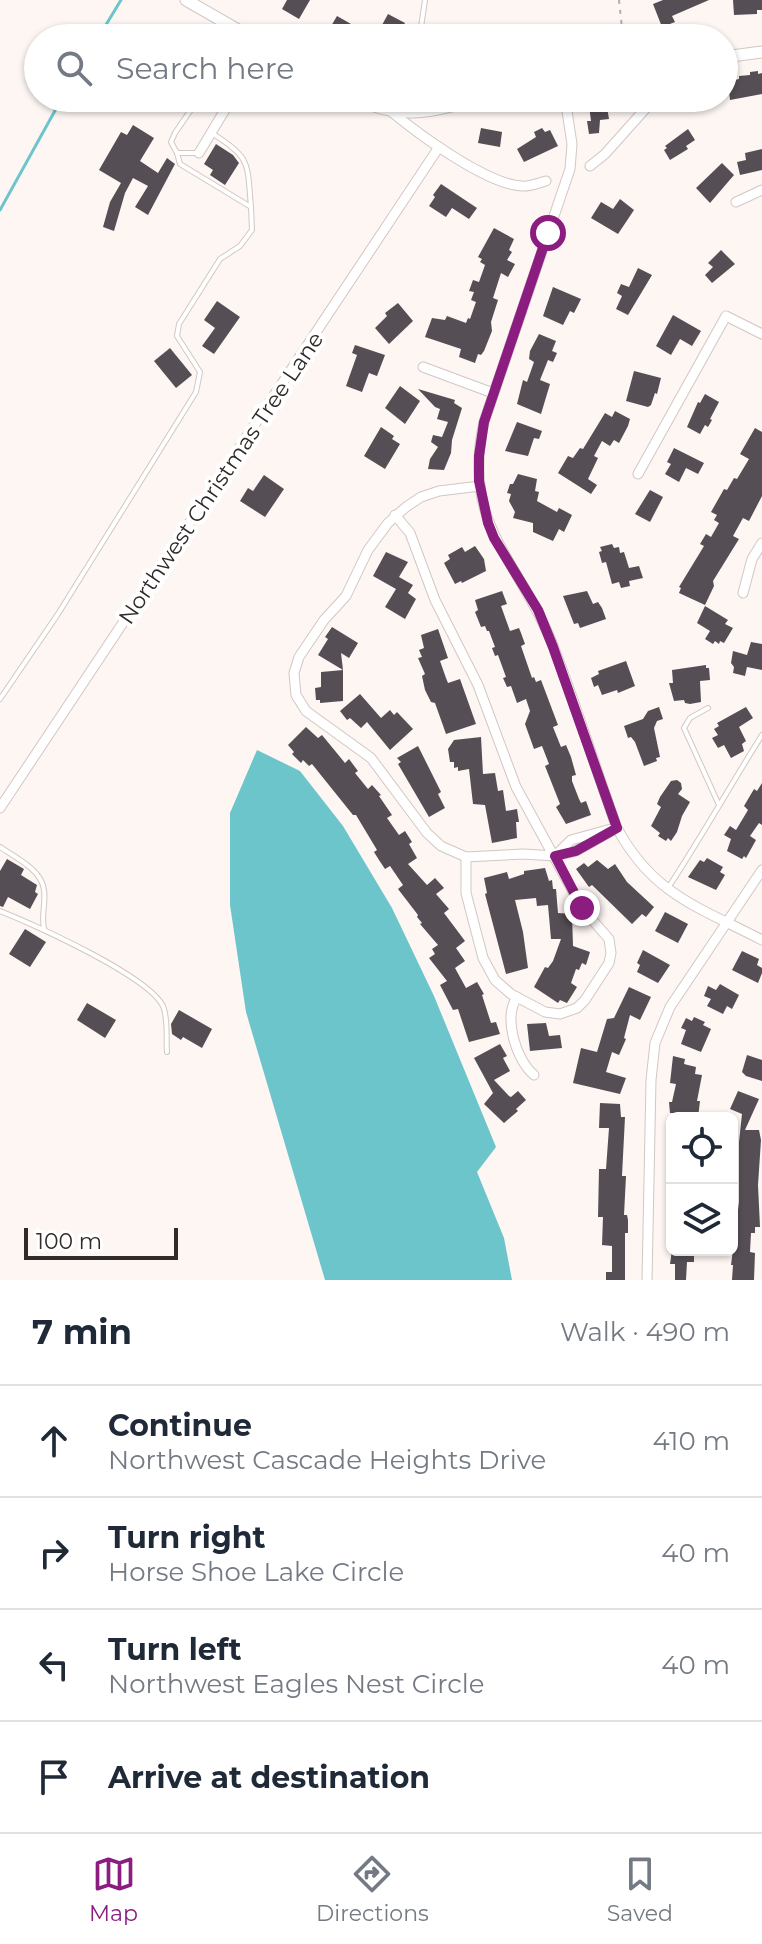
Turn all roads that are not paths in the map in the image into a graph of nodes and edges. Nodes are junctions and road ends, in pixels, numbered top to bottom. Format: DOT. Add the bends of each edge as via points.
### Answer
graph roads {
  1 [pos="186,0"];
  2 [pos="425,0"];
  3 [pos="225,24"];
  4 [pos="421,24"];
  5 [pos="762,52"];
  6 [pos="738,55"];
  7 [pos="189,112"];
  8 [pos="224,112"];
  9 [pos="392,112"];
  10 [pos="567,112"];
  11 [pos="642,112"];
  12 [pos="212,133"];
  13 [pos="439,147"];
  14 [pos="177,153"];
  15 [pos="199,153"];
  16 [pos="590,166"];
  17 [pos="546,181"];
  18 [pos="762,190"];
  19 [pos="736,202"];
  20 [pos="251,207"];
  21 [pos="762,334"];
  22 [pos="423,367"];
  23 [pos="493,393"];
  24 [pos="638,474"];
  25 [pos="480,486"];
  26 [pos="395,515"];
  27 [pos="762,543"];
  28 [pos="743,593"];
  29 [pos="0,699"];
  30 [pos="708,708"];
  31 [pos="762,735"];
  32 [pos="720,807"];
  33 [pos="0,808"];
  34 [pos="617,828"];
  35 [pos="0,847"];
  36 [pos="555,856"];
  37 [pos="466,857"];
  38 [pos="762,870"];
  39 [pos="667,890"];
  40 [pos="0,911"];
  41 [pos="728,922"];
  42 [pos="44,928"];
  43 [pos="762,940"];
  44 [pos="517,997"];
  45 [pos="167,1052"];
  46 [pos="534,1075"];
  47 [pos="647,1280"];
  1 -- 3 [label="street"];
  2 -- 4 [label="lane"];
  5 -- 6 [label="street"];
  7 -- 14 [label="lane" via="171,142"];
  8 -- 12 [label="street"];
  9 -- 13 [label="street"];
  10 -- 23 [label="street" via="570,169"];
  11 -- 16 [label="street"];
  12 -- 15 [label="street"];
  12 -- 20 [label="lane" via="237,148 247,166"];
  13 -- 17 [label="street" via="505,183 524,187"];
  13 -- 33 [label="street, Northwest Christmas Tree Lane"];
  14 -- 15 [label="lane"];
  14 -- 20 [label="lane" via="180,164"];
  18 -- 19 [label="street"];
  20 -- 29 [label="lane" via="252,230 220,259 179,324 177,336 200,372 196,392"];
  21 -- 24 [label="street" via="726,316"];
  22 -- 23 [label="street"];
  23 -- 25 [label="street" via="481,435"];
  25 -- 26 [label="street" via="421,497"];
  25 -- 34 [label="street" via="494,538 538,610 553,647"];
  26 -- 36 [label="street" via="410,533 435,600 478,685 516,787"];
  26 -- 37 [label="street" via="368,550 346,596 299,657 296,695 306,711 371,758 427,833"];
  27 -- 28 [label="street"];
  30 -- 32 [label="lane" via="684,728"];
  31 -- 32 [label="lane"];
  32 -- 39 [label="lane"];
  34 -- 36 [label="street" via="576,851"];
  34 -- 39 [label="street" via="638,862"];
  35 -- 42 [label="lane" via="42,883"];
  36 -- 37 [label="street"];
  36 -- 44 [label="street" via="582,908 606,932 609,963 585,1000 570,1012 553,1014"];
  37 -- 44 [label="street" via="466,893 483,958 495,980"];
  38 -- 41 [label="street"];
  39 -- 41 [label="street"];
  40 -- 42 [label="lane"];
  41 -- 43 [label="street"];
  41 -- 47 [label="street" via="670,1007 655,1043"];
  42 -- 45 [label="lane" via="155,994 164,1008"];
  44 -- 46 [label="street" via="510,1010 512,1025 520,1060"];
}
